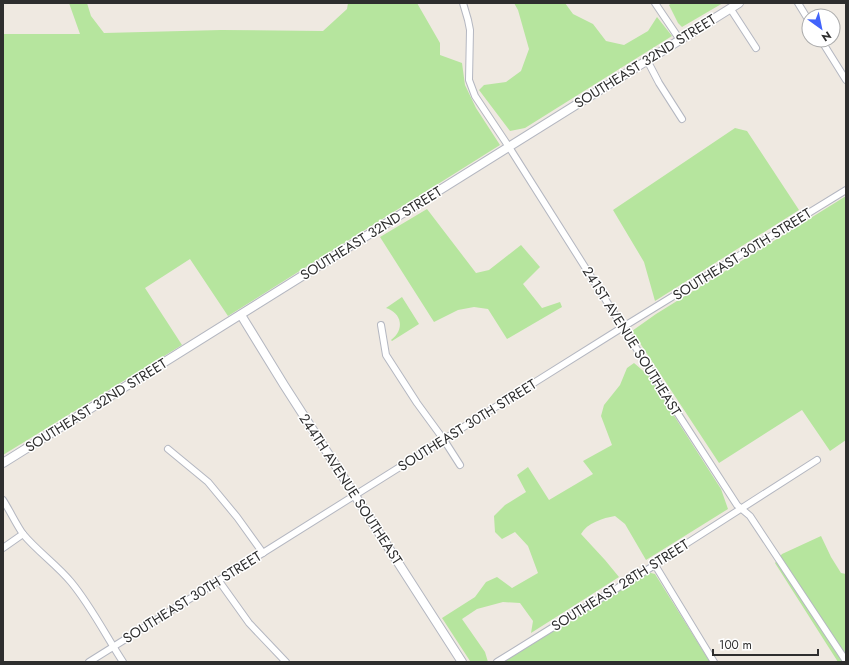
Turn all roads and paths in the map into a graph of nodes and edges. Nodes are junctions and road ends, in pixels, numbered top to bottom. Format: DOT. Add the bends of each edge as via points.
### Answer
graph roads {
  1 [pos="463,3"];
  2 [pos="655,3"];
  3 [pos="739,3"];
  4 [pos="730,8"];
  5 [pos="680,40"];
  6 [pos="756,48"];
  7 [pos="826,48"];
  8 [pos="647,60"];
  9 [pos="846,80"];
  10 [pos="682,119"];
  11 [pos="510,147"];
  12 [pos="846,190"];
  13 [pos="241,314"];
  14 [pos="381,325"];
  15 [pos="623,326"];
  16 [pos="444,440"];
  17 [pos="168,449"];
  18 [pos="817,460"];
  19 [pos="3,463"];
  20 [pos="460,465"];
  21 [pos="355,495"];
  22 [pos="3,500"];
  23 [pos="742,509"];
  24 [pos="23,534"];
  25 [pos="3,548"];
  26 [pos="263,553"];
  27 [pos="655,565"];
  28 [pos="219,581"];
  29 [pos="113,647"];
  30 [pos="846,661"];
  31 [pos="89,662"];
  32 [pos="123,662"];
  33 [pos="286,662"];
  34 [pos="462,662"];
  35 [pos="497,662"];
  36 [pos="714,662"];
  1 -- 11 [label="street, 241ST AVENUE SOUTHEAST" via="470,30 469,80 480,104"];
  2 -- 5 [label="street"];
  3 -- 4 [label="street, SOUTHEAST 32ND STREET"];
  4 -- 5 [label="street, SOUTHEAST 32ND STREET"];
  4 -- 6 [label="street"];
  5 -- 8 [label="street, SOUTHEAST 32ND STREET"];
  7 -- 9 [label="street"];
  8 -- 10 [label="street"];
  8 -- 11 [label="street, SOUTHEAST 32ND STREET"];
  11 -- 13 [label="street, SOUTHEAST 32ND STREET"];
  11 -- 15 [label="street, 241ST AVENUE SOUTHEAST"];
  12 -- 15 [label="street, SOUTHEAST 30TH STREET"];
  13 -- 19 [label="street, SOUTHEAST 32ND STREET"];
  13 -- 21 [label="street, 244TH AVENUE SOUTHEAST"];
  14 -- 16 [label="street" via="386,355"];
  15 -- 16 [label="street, SOUTHEAST 30TH STREET"];
  15 -- 23 [label="street, 241ST AVENUE SOUTHEAST"];
  16 -- 20 [label="street"];
  16 -- 21 [label="street, SOUTHEAST 30TH STREET"];
  17 -- 26 [label="street" via="208,482 238,517"];
  18 -- 23 [label="street, SOUTHEAST 28TH STREET"];
  21 -- 26 [label="street, SOUTHEAST 30TH STREET"];
  21 -- 34 [label="street, 244TH AVENUE SOUTHEAST"];
  22 -- 24 [label="street"];
  23 -- 27 [label="street, SOUTHEAST 28TH STREET"];
  23 -- 30 [label="street, 241ST AVENUE SOUTHEAST" via="750,516"];
  24 -- 25 [label="street"];
  24 -- 29 [label="street" via="72,583"];
  26 -- 28 [label="street, SOUTHEAST 30TH STREET"];
  27 -- 35 [label="street, SOUTHEAST 28TH STREET"];
  27 -- 36 [label="street"];
  28 -- 29 [label="street, SOUTHEAST 30TH STREET"];
  28 -- 33 [label="street" via="249,623"];
  29 -- 31 [label="street, SOUTHEAST 30TH STREET"];
  29 -- 32 [label="street"];
}
